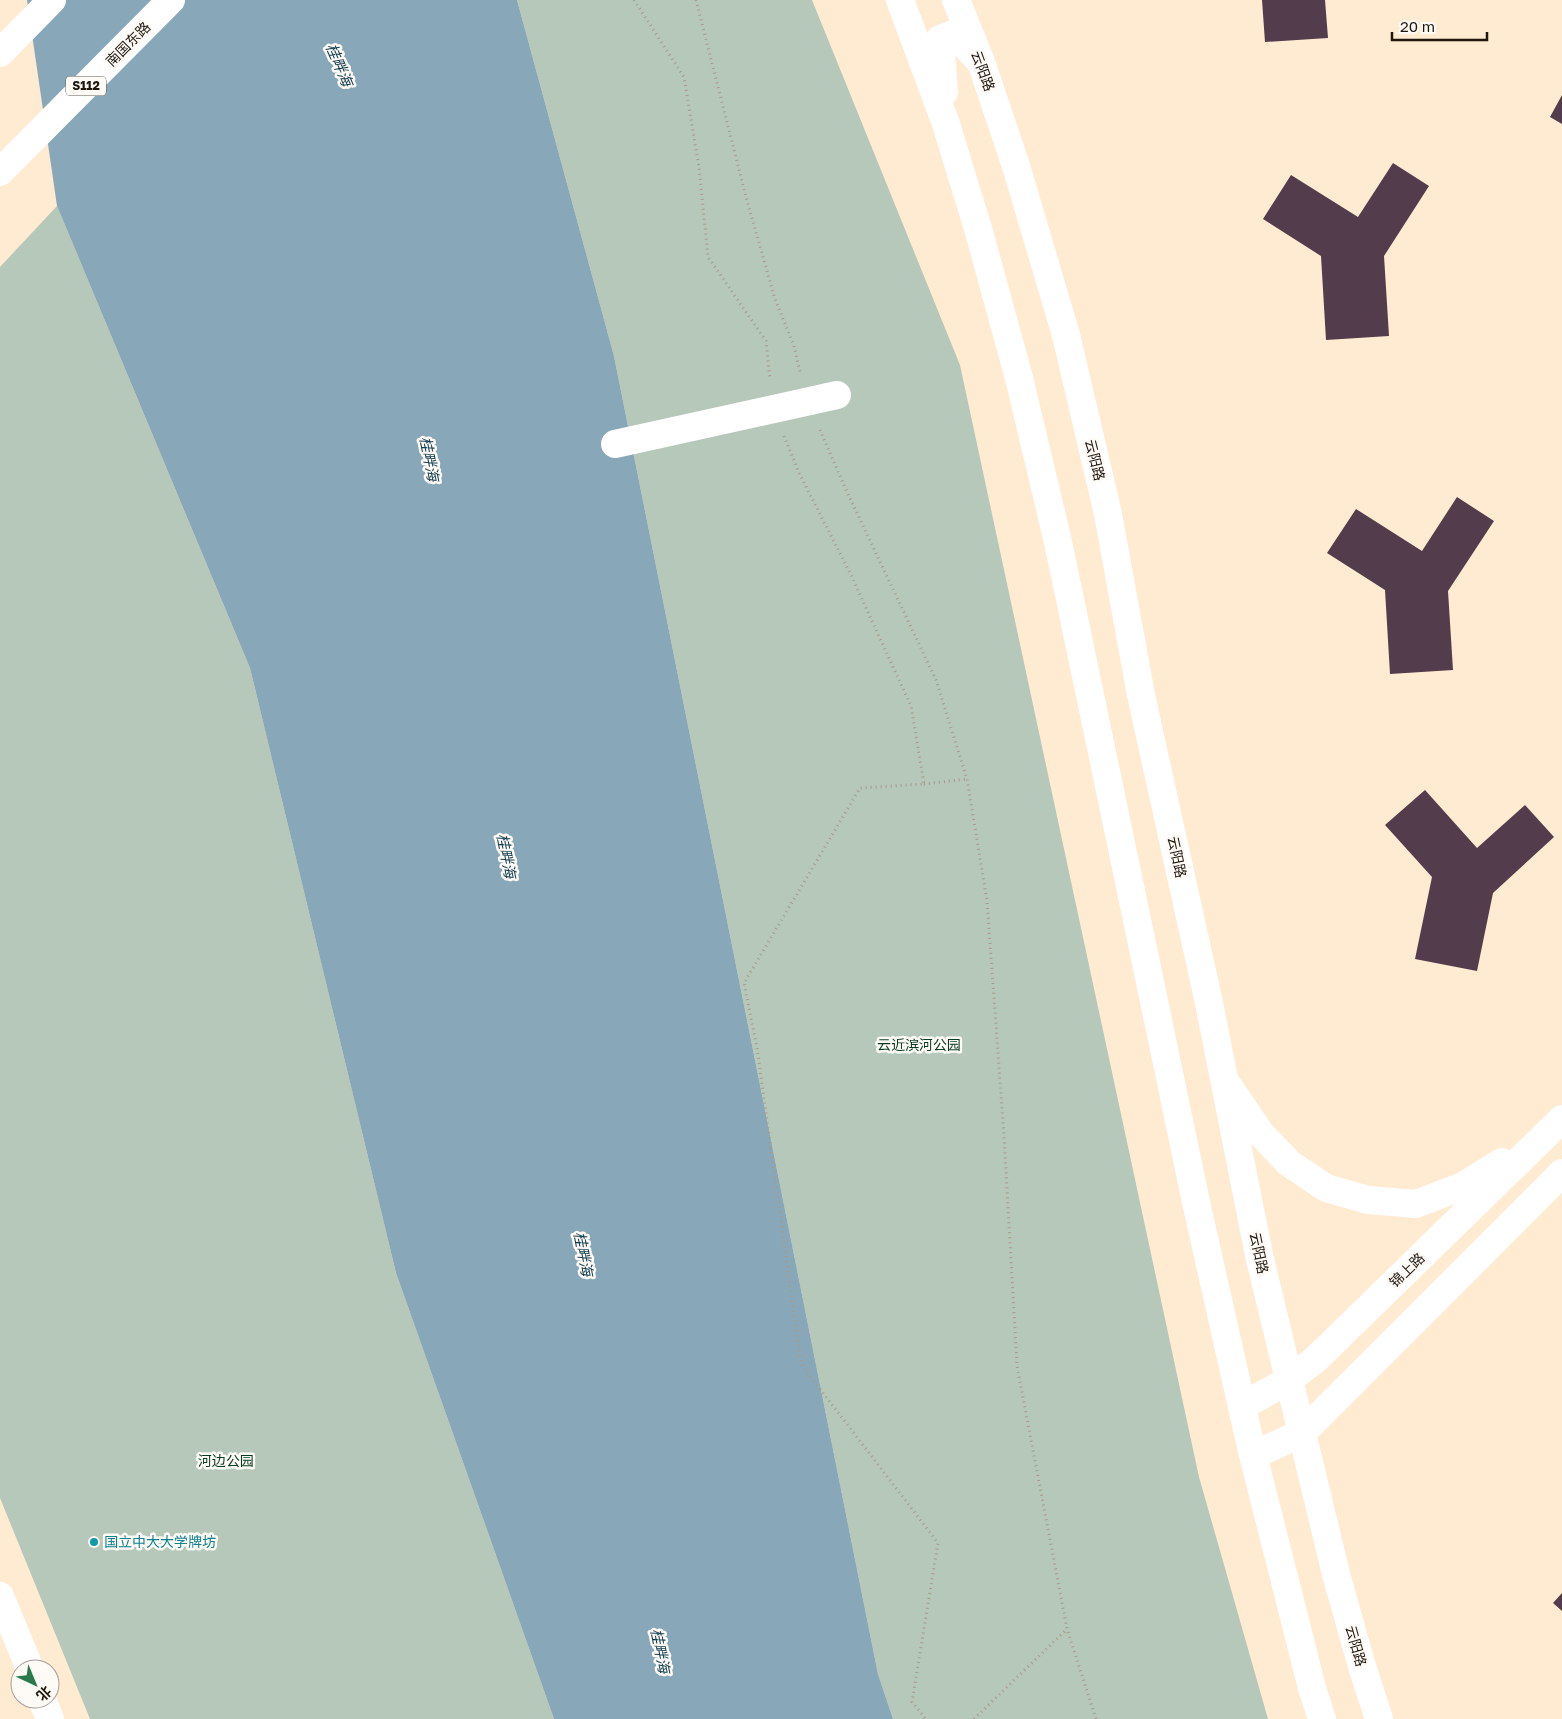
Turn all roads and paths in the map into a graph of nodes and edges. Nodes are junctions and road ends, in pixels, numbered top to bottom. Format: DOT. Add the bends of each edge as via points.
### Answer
graph roads {
  1 [pos="52,0"];
  2 [pos="171,0"];
  3 [pos="634,0"];
  4 [pos="696,0"];
  5 [pos="900,0"];
  6 [pos="956,0"];
  7 [pos="0,53"];
  8 [pos="981,62"];
  9 [pos="946,124"];
  10 [pos="0,172"];
  11 [pos="837,395"];
  12 [pos="807,402"];
  13 [pos="772,409"];
  14 [pos="616,444"];
  15 [pos="968,779"];
  16 [pos="924,784"];
  17 [pos="1225,1081"];
  18 [pos="1555,1126"];
  19 [pos="1562,1173"];
  20 [pos="1289,1380"];
  21 [pos="1242,1406"];
  22 [pos="1302,1433"];
  23 [pos="1254,1455"];
  24 [pos="0,1596"];
  25 [pos="1067,1629"];
  26 [pos="26,1659"];
  27 [pos="926,1719"];
  28 [pos="974,1719"];
  29 [pos="1096,1719"];
  30 [pos="1322,1719"];
  31 [pos="1379,1719"];
  1 -- 7 [label="main road"];
  2 -- 10 [label="main road, 南国东路 / S112"];
  3 -- 13 [label="path" via="684,77 699,167 708,257 766,341"];
  4 -- 12 [label="path" via="746,197 775,299 794,346"];
  5 -- 9 [label="main road"];
  6 -- 8 [label="main road, 云阳路"];
  8 -- 9 [label="main road" via="954,34 940,39"];
  8 -- 17 [label="main road, 云阳路" via="1016,166 1066,335 1108,514 1141,695"];
  9 -- 21 [label="main road" via="1019,378 1058,542"];
  11 -- 12 [label="main road"];
  12 -- 13 [label="main road"];
  12 -- 15 [label="path" via="936,680"];
  13 -- 14 [label="main road"];
  13 -- 16 [label="path" via="911,706"];
  15 -- 16 [label="path"];
  15 -- 25 [label="path" via="988,902 1017,1366"];
  16 -- 27 [label="path" via="860,788 744,983 757,1048 801,1364 938,1544 912,1702"];
  17 -- 18 [label="main road" via="1261,1134 1289,1163 1326,1188 1368,1200 1416,1204 1463,1186"];
  17 -- 20 [label="main road, 云阳路" via="1259,1255"];
  18 -- 20 [label="main road, 锦上路" via="1316,1359"];
  19 -- 22 [label="main road"];
  20 -- 21 [label="main road, 锦上路"];
  20 -- 22 [label="main road, 云阳路"];
  21 -- 23 [label="main road"];
  22 -- 23 [label="main road"];
  22 -- 31 [label="main road, 云阳路" via="1336,1574"];
  23 -- 30 [label="main road"];
  24 -- 26 [label="main road"];
  25 -- 28 [label="path"];
  25 -- 29 [label="path"];
}
